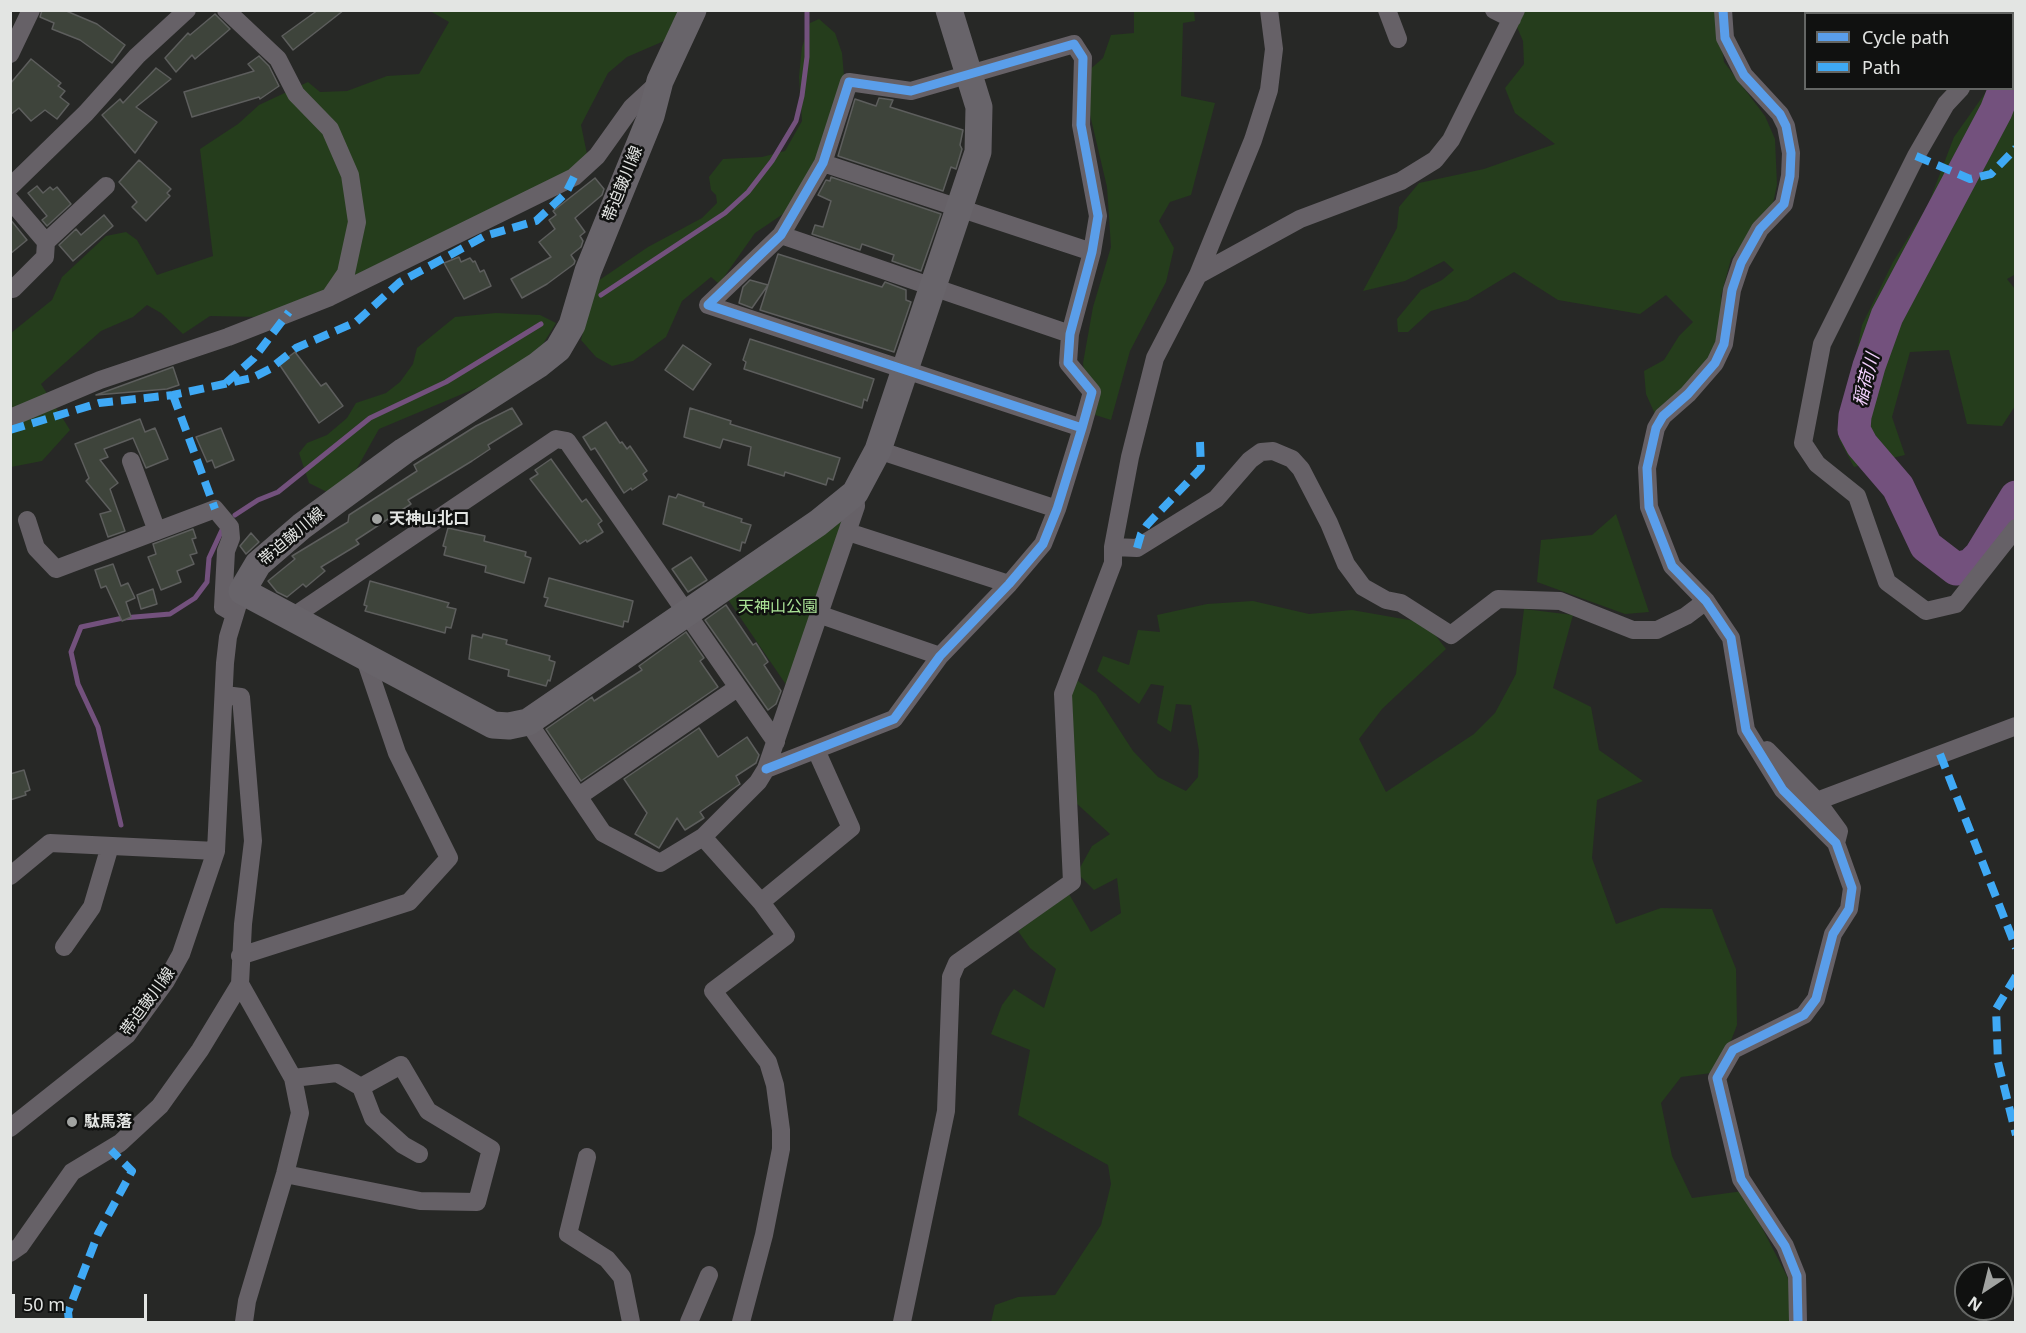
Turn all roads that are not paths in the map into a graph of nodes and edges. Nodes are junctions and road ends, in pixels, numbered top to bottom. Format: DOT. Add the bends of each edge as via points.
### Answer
graph roads {
  1 [pos="31,10"];
  2 [pos="187,10"];
  3 [pos="226,10"];
  4 [pos="693,10"];
  5 [pos="949,10"];
  6 [pos="1269,10"];
  7 [pos="1387,10"];
  8 [pos="1494,10"];
  9 [pos="1723,10"];
  10 [pos="1514,15"];
  11 [pos="1398,39"];
  12 [pos="10,54"];
  13 [pos="969,73"];
  14 [pos="660,81"];
  15 [pos="1959,90"];
  16 [pos="823,164"];
  17 [pos="106,186"];
  18 [pos="10,187"];
  19 [pos="10,200"];
  20 [pos="960,209"];
  21 [pos="781,235"];
  22 [pos="46,242"];
  23 [pos="1092,252"];
  24 [pos="1198,275"];
  25 [pos="934,288"];
  26 [pos="13,289"];
  27 [pos="330,297"];
  28 [pos="1070,334"];
  29 [pos="905,370"];
  30 [pos="10,418"];
  31 [pos="1082,428"];
  32 [pos="878,450"];
  33 [pos="131,461"];
  34 [pos="855,493"];
  35 [pos="1057,509"];
  36 [pos="27,520"];
  37 [pos="2016,528"];
  38 [pos="157,531"];
  39 [pos="848,532"];
  40 [pos="1113,547"];
  41 [pos="1009,584"];
  42 [pos="1706,601"];
  43 [pos="239,602"];
  44 [pos="684,612"];
  45 [pos="821,615"];
  46 [pos="291,618"];
  47 [pos="364,656"];
  48 [pos="940,656"];
  49 [pos="737,688"];
  50 [pos="225,695"];
  51 [pos="528,722"];
  52 [pos="2016,726"];
  53 [pos="1746,730"];
  54 [pos="776,742"];
  55 [pos="816,750"];
  56 [pos="766,769"];
  57 [pos="579,796"];
  58 [pos="1817,801"];
  59 [pos="703,837"];
  60 [pos="1836,843"];
  61 [pos="110,846"];
  62 [pos="216,851"];
  63 [pos="10,876"];
  64 [pos="761,902"];
  65 [pos="64,947"];
  66 [pos="240,956"];
  67 [pos="240,984"];
  68 [pos="294,1078"];
  69 [pos="361,1087"];
  70 [pos="10,1128"];
  71 [pos="419,1154"];
  72 [pos="587,1156"];
  73 [pos="285,1174"];
  74 [pos="10,1253"];
  75 [pos="709,1275"];
  76 [pos="243,1323"];
  77 [pos="631,1323"];
  78 [pos="689,1323"];
  79 [pos="741,1323"];
  80 [pos="902,1323"];
  81 [pos="1798,1323"];
  1 -- 12 [label="street"];
  2 -- 18 [label="street"];
  3 -- 27 [label="street" via="278,59 296,94 330,129 350,175 357,222 346,273"];
  4 -- 14 [label="street, 帯迫皷川線"];
  5 -- 13 [label="street"];
  6 -- 24 [label="street" via="1274,50 1269,90"];
  7 -- 11 [label="street"];
  8 -- 10 [label="street"];
  9 -- 42 [label="street" via="1725,38 1744,75 1780,114 1791,153 1784,204 1760,230 1738,272 1724,344 1715,363 1663,416 1650,446 1649,507 1672,566"];
  10 -- 24 [label="street" via="1451,140 1436,160 1401,180 1300,219"];
  13 -- 16 [label="street" via="911,91 849,82"];
  13 -- 20 [label="street" via="979,107 980,129 978,152"];
  13 -- 23 [label="street" via="1074,44 1083,58 1082,125 1098,216"];
  14 -- 27 [label="street" via="632,107 597,156 574,177"];
  14 -- 43 [label="street, 帯迫皷川線" via="651,116 588,271 572,325 558,349 404,451 302,526 258,564"];
  15 -- 37 [label="street" via="1946,104 1916,156 1822,344 1803,443 1817,464 1857,496 1887,582 1926,611 1956,604"];
  16 -- 20 [label="street"];
  16 -- 21 [label="street"];
  17 -- 22 [label="street"];
  19 -- 22 [label="street"];
  20 -- 23 [label="street"];
  20 -- 25 [label="street"];
  21 -- 25 [label="street"];
  21 -- 29 [label="street" via="708,305"];
  22 -- 26 [label="street" via="45,257"];
  23 -- 28 [label="street"];
  24 -- 40 [label="street" via="1155,358"];
  25 -- 28 [label="street"];
  25 -- 29 [label="street"];
  27 -- 30 [label="street" via="228,337 100,380"];
  28 -- 31 [label="street" via="1068,363 1092,392"];
  29 -- 31 [label="street"];
  29 -- 32 [label="street"];
  31 -- 35 [label="street"];
  32 -- 34 [label="street"];
  32 -- 35 [label="street"];
  33 -- 38 [label="street"];
  34 -- 39 [label="street" via="856,506"];
  34 -- 44 [label="street" via="818,523"];
  35 -- 41 [label="street" via="1043,544"];
  36 -- 38 [label="street" via="36,548 56,569"];
  38 -- 43 [label="street" via="215,509 230,527 231,538 226,551 223,607"];
  39 -- 41 [label="street"];
  39 -- 45 [label="street"];
  40 -- 42 [label="street" via="1137,548 1216,499 1261,452 1273,451 1292,459 1301,469 1346,564 1363,587 1386,600 1401,603 1451,635 1498,599 1560,601 1633,630 1657,630"];
  40 -- 80 [label="street" via="1113,562 1063,694 1072,882 957,963 951,977 946,1111"];
  41 -- 48 [label="street"];
  42 -- 53 [label="street" via="1731,638"];
  43 -- 46 [label="street"];
  43 -- 50 [label="street, 帯迫皷川線" via="225,663"];
  44 -- 46 [label="street" via="567,441 556,439"];
  44 -- 49 [label="street"];
  44 -- 51 [label="street"];
  45 -- 48 [label="street"];
  45 -- 54 [label="street"];
  46 -- 47 [label="street"];
  47 -- 51 [label="street" via="493,725"];
  47 -- 66 [label="street" via="397,753 449,858 409,902"];
  48 -- 55 [label="street" via="894,719"];
  49 -- 54 [label="street"];
  49 -- 57 [label="street"];
  50 -- 62 [label="street, 帯迫皷川線"];
  50 -- 66 [label="street" via="241,697 253,841"];
  51 -- 57 [label="street"];
  52 -- 58 [label="street"];
  53 -- 58 [label="street"];
  53 -- 60 [label="street" via="1783,790"];
  54 -- 56 [label="street"];
  55 -- 56 [label="street"];
  55 -- 64 [label="street" via="851,828"];
  56 -- 59 [label="street"];
  57 -- 59 [label="street" via="603,833 660,863"];
  58 -- 60 [label="street" via="1839,831"];
  59 -- 64 [label="street"];
  60 -- 81 [label="street" via="1852,888 1849,909 1833,934 1816,999 1804,1015 1733,1050 1717,1078 1741,1179 1785,1246 1797,1276"];
  61 -- 62 [label="street"];
  61 -- 63 [label="street" via="50,843"];
  61 -- 65 [label="street" via="92,907"];
  62 -- 70 [label="street, 帯迫皷川線" via="180,954 166,981 127,1035"];
  64 -- 79 [label="street" via="786,936 713,992 768,1062 781,1130 782,1149"];
  66 -- 67 [label="street"];
  67 -- 68 [label="street"];
  67 -- 74 [label="street" via="160,1106 120,1143 72,1172 20,1246"];
  68 -- 69 [label="street" via="337,1073"];
  68 -- 73 [label="street" via="300,1113"];
  69 -- 71 [label="street" via="373,1118"];
  69 -- 73 [label="street" via="401,1065 428,1111 491,1149 477,1202 420,1201"];
  72 -- 77 [label="street" via="568,1234 606,1259 621,1277"];
  73 -- 76 [label="street"];
  75 -- 78 [label="street"];
}
